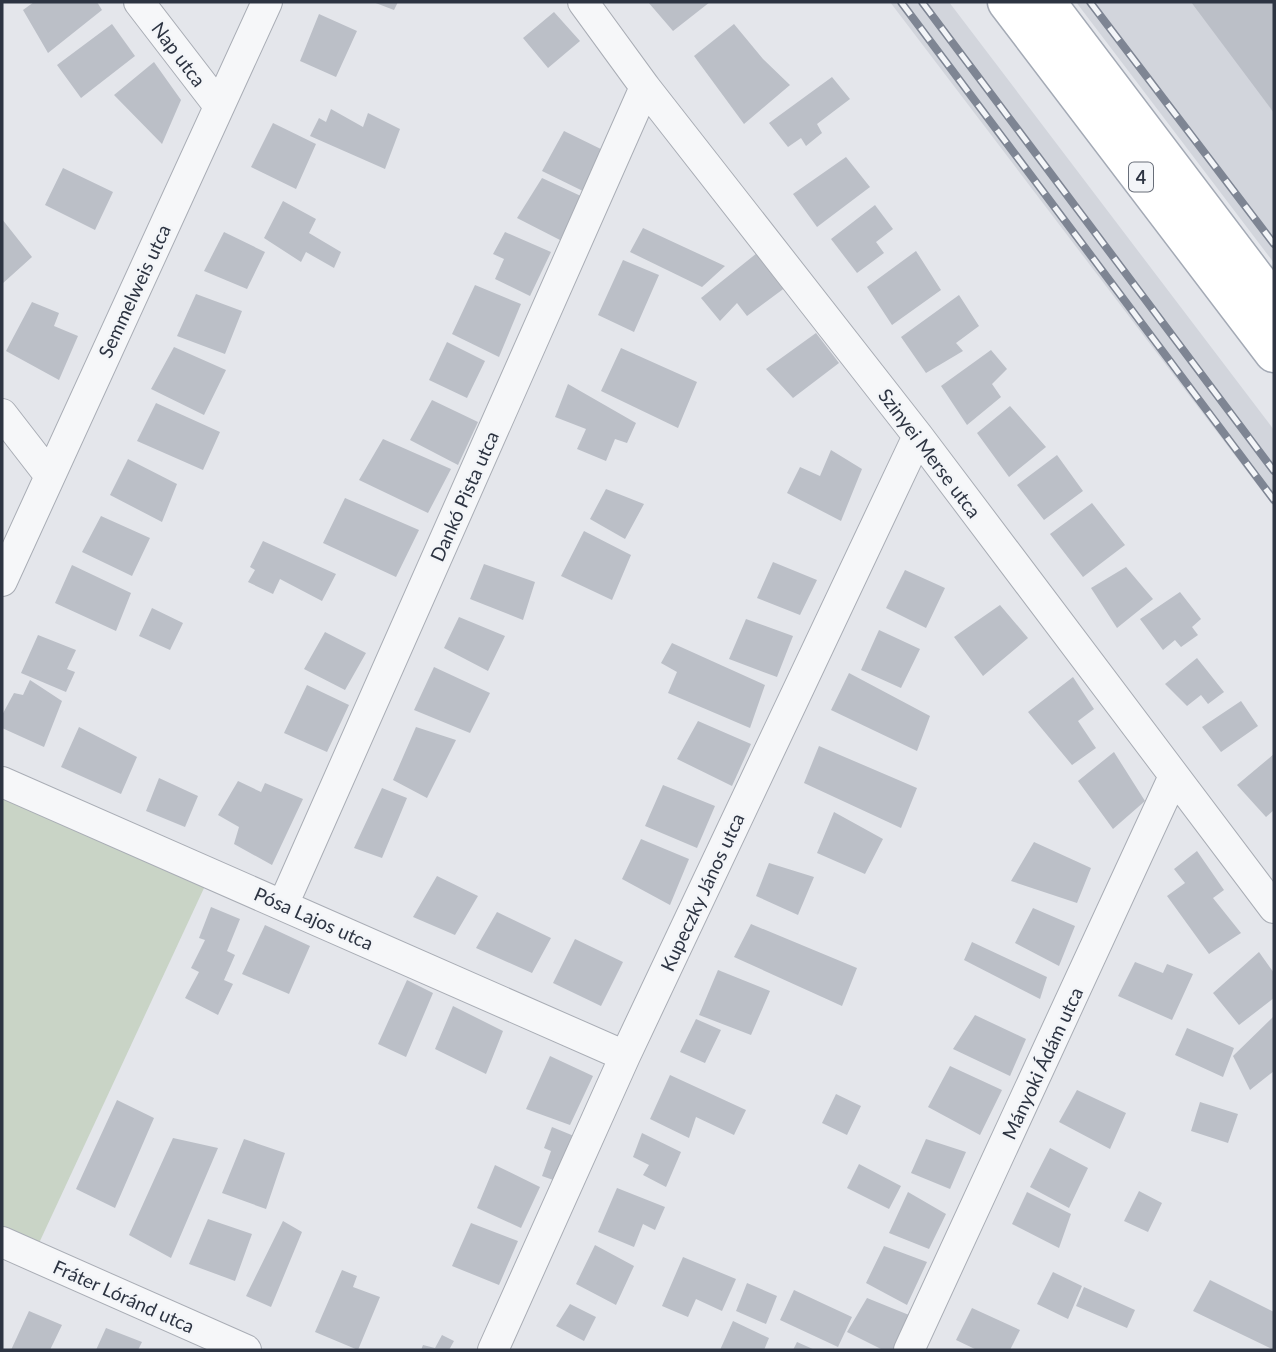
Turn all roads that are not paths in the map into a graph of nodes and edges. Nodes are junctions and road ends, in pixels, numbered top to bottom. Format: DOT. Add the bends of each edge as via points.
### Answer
graph roads {
  1 [pos="139,2"];
  2 [pos="267,2"];
  3 [pos="583,2"];
  4 [pos="1007,2"];
  5 [pos="1046,2"];
  6 [pos="645,87"];
  7 [pos="219,106"];
  8 [pos="1274,303"];
  9 [pos="1274,353"];
  10 [pos="2,414"];
  11 [pos="918,436"];
  12 [pos="50,476"];
  13 [pos="2,581"];
  14 [pos="1174,776"];
  15 [pos="2,782"];
  16 [pos="282,905"];
  17 [pos="1274,908"];
  18 [pos="625,1056"];
  19 [pos="2,1242"];
  20 [pos="246,1350"];
  21 [pos="492,1350"];
  22 [pos="909,1350"];
  1 -- 7 [label="street, Nap utca"];
  2 -- 7 [label="street, Semmelweis utca"];
  3 -- 6 [label="street, Szinyei Merse utca"];
  4 -- 9 [label="main road, 4"];
  5 -- 8 [label="main road, 4"];
  6 -- 11 [label="street, Szinyei Merse utca"];
  6 -- 16 [label="street, Dankó Pista utca"];
  7 -- 12 [label="street, Semmelweis utca"];
  10 -- 12 [label="street"];
  11 -- 14 [label="street, Szinyei Merse utca"];
  11 -- 18 [label="street, Kupeczky János utca"];
  12 -- 13 [label="street, Semmelweis utca"];
  14 -- 17 [label="street, Szinyei Merse utca"];
  14 -- 22 [label="street, Mányoki Ádám utca"];
  15 -- 16 [label="street, Pósa Lajos utca"];
  16 -- 18 [label="street, Pósa Lajos utca"];
  18 -- 21 [label="street, Kupeczky János utca"];
  19 -- 20 [label="street, Fráter Lóránd utca"];
}
